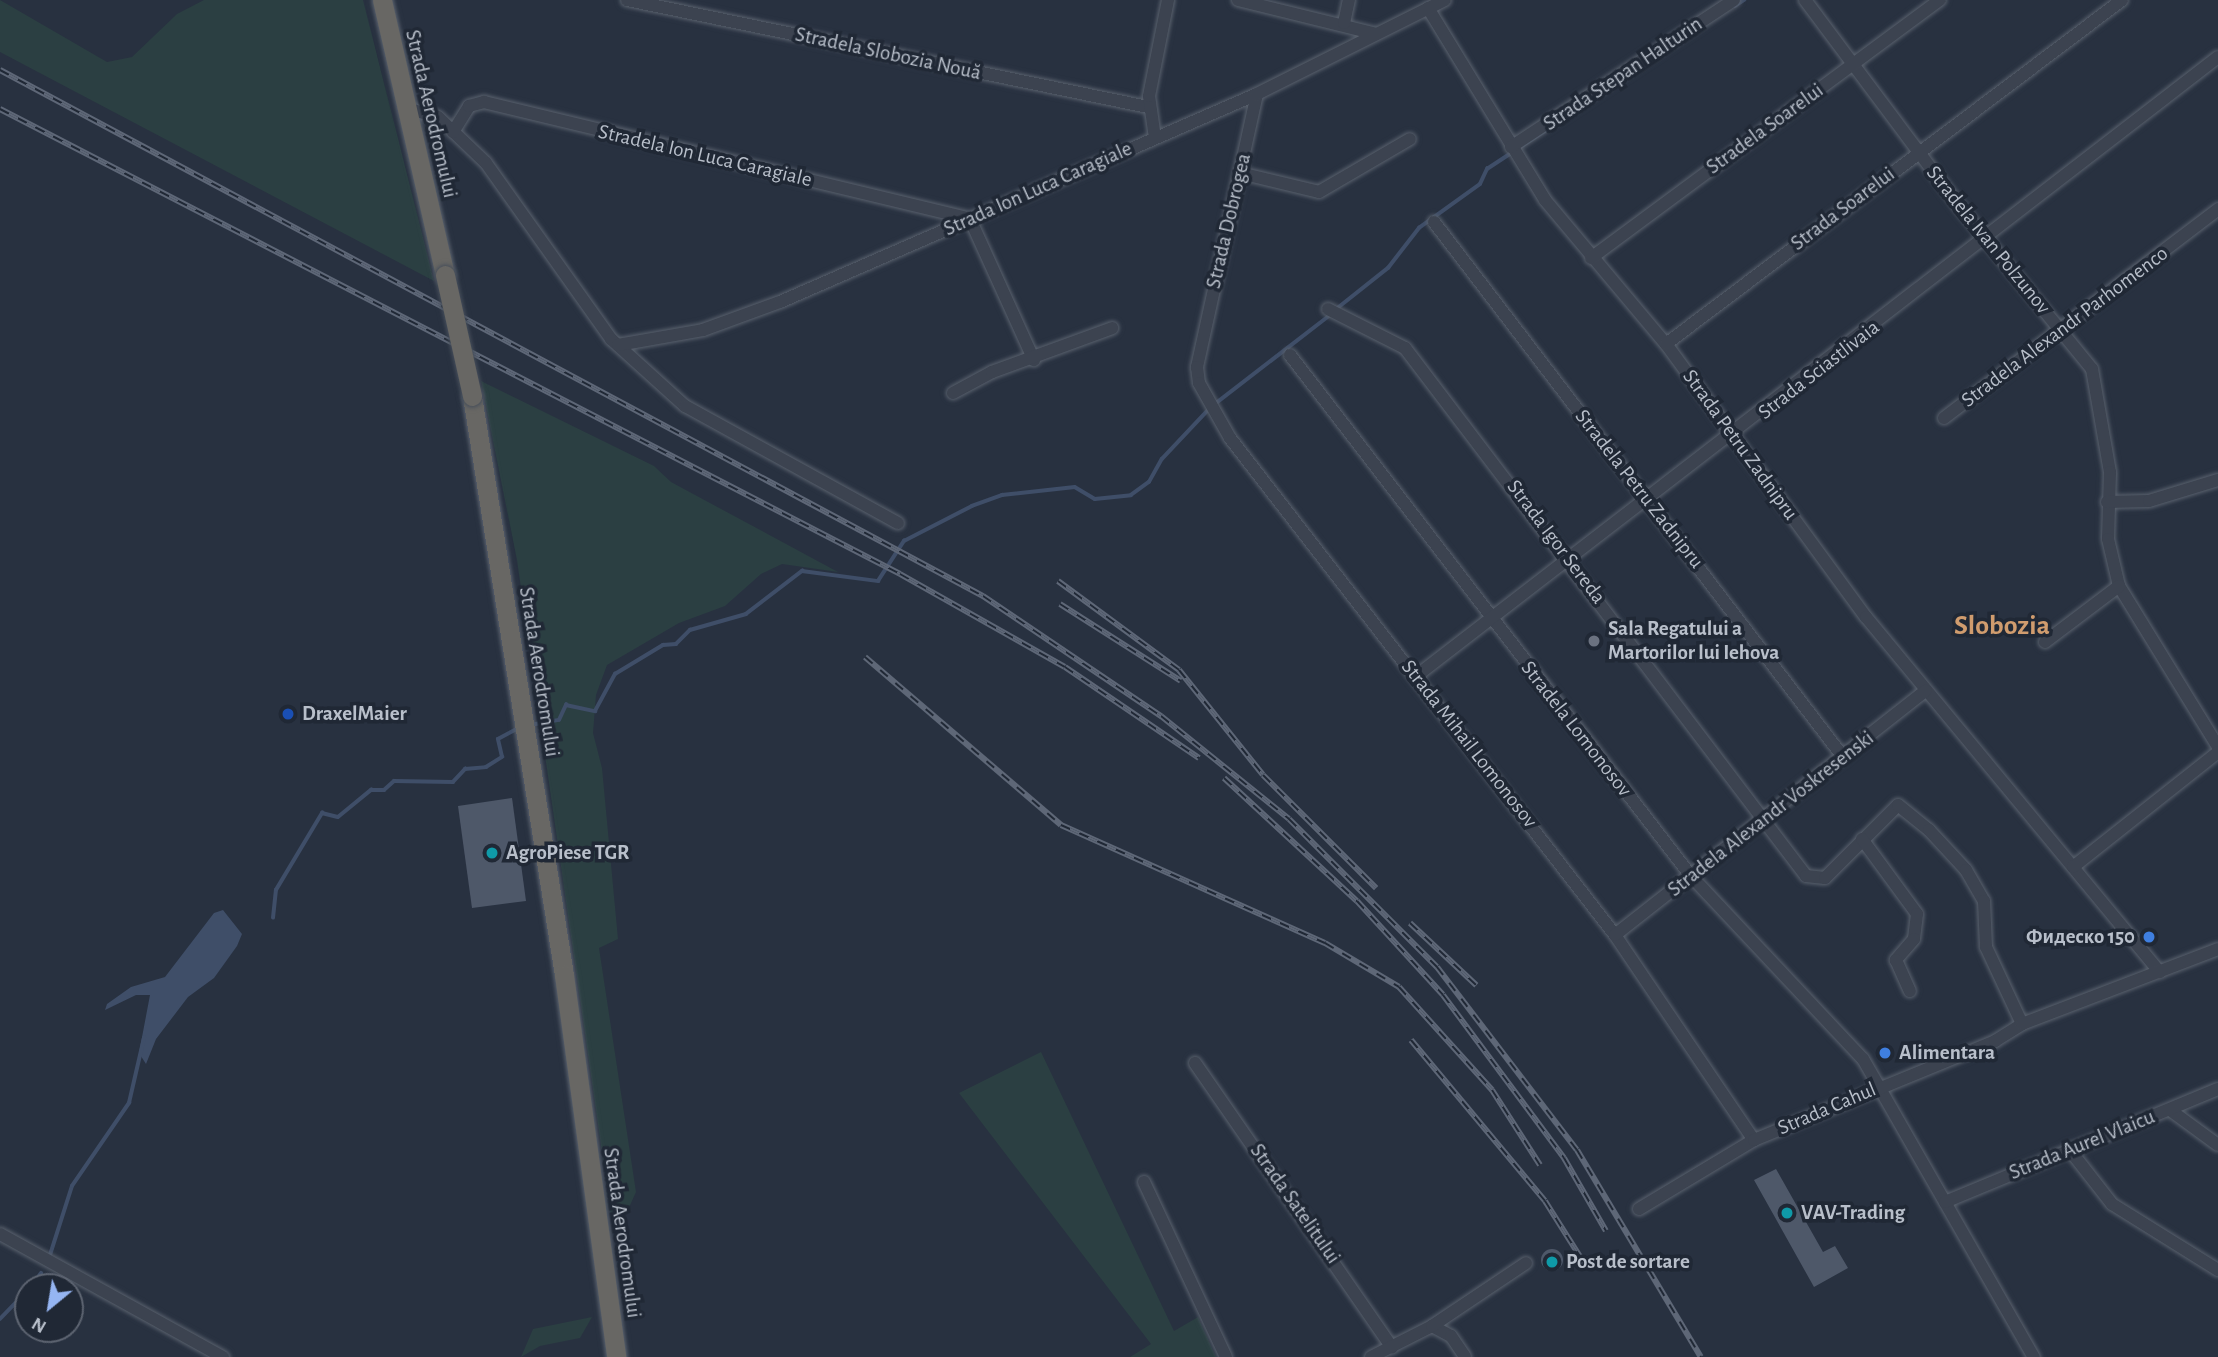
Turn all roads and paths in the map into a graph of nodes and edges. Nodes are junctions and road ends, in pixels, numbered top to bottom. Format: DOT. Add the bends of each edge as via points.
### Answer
graph roads {
  1 [pos="382,0"];
  2 [pos="627,0"];
  3 [pos="1168,0"];
  4 [pos="1238,0"];
  5 [pos="1349,0"];
  6 [pos="1446,0"];
  7 [pos="1734,0"];
  8 [pos="1805,0"];
  9 [pos="1940,0"];
  10 [pos="2122,0"];
  11 [pos="1429,8"];
  12 [pos="1344,23"];
  13 [pos="1376,34"];
  14 [pos="2218,57"];
  15 [pos="1851,66"];
  16 [pos="1257,94"];
  17 [pos="1148,107"];
  18 [pos="406,108"];
  19 [pos="453,132"];
  20 [pos="1155,138"];
  21 [pos="1410,139"];
  22 [pos="1511,147"];
  23 [pos="1918,153"];
  24 [pos="1240,173"];
  25 [pos="2218,209"];
  26 [pos="970,219"];
  27 [pos="1434,222"];
  28 [pos="1985,239"];
  29 [pos="1591,258"];
  30 [pos="1328,309"];
  31 [pos="1112,328"];
  32 [pos="2064,330"];
  33 [pos="1666,344"];
  34 [pos="618,345"];
  35 [pos="1201,348"];
  36 [pos="1290,355"];
  37 [pos="1034,360"];
  38 [pos="953,393"];
  39 [pos="1944,418"];
  40 [pos="1734,435"];
  41 [pos="2218,480"];
  42 [pos="1647,500"];
  43 [pos="2107,502"];
  44 [pos="898,523"];
  45 [pos="1569,560"];
  46 [pos="2119,586"];
  47 [pos="1491,621"];
  48 [pos="2045,642"];
  49 [pos="1415,677"];
  50 [pos="1925,691"];
  51 [pos="2218,750"];
  52 [pos="1843,757"];
  53 [pos="1765,820"];
  54 [pos="1862,839"];
  55 [pos="2073,867"];
  56 [pos="1691,876"];
  57 [pos="1615,935"];
  58 [pos="2218,949"];
  59 [pos="2160,972"];
  60 [pos="1910,991"];
  61 [pos="2022,1024"];
  62 [pos="1195,1063"];
  63 [pos="1880,1087"];
  64 [pos="2218,1089"];
  65 [pos="2170,1110"];
  66 [pos="1754,1140"];
  67 [pos="2218,1144"];
  68 [pos="2069,1150"];
  69 [pos="1144,1182"];
  70 [pos="1945,1202"];
  71 [pos="1639,1209"];
  72 [pos="0,1234"];
  73 [pos="1526,1263"];
  74 [pos="2218,1270"];
  75 [pos="1432,1326"];
  76 [pos="1392,1347"];
  77 [pos="223,1357"];
  78 [pos="616,1357"];
  79 [pos="1226,1357"];
  80 [pos="1371,1357"];
  81 [pos="1465,1357"];
  82 [pos="2034,1357"];
  1 -- 18 [label="highway, Strada Aerodromului"];
  2 -- 17 [label="street, Stradela Slobozia Nouă"];
  3 -- 17 [label="street"];
  4 -- 12 [label="street"];
  5 -- 12 [label="street"];
  6 -- 11 [label="street, Strada Ion Luca Caragiale"];
  7 -- 22 [label="street, Strada Stepan Halturin"];
  8 -- 15 [label="street, Stradela Ivan Polzunov"];
  9 -- 15 [label="street, Stradela Soarelui"];
  10 -- 23 [label="street, Strada Soarelui"];
  11 -- 13 [label="street, Strada Ion Luca Caragiale"];
  11 -- 22 [label="street, Strada Petru Zadnipru"];
  12 -- 13 [label="street"];
  13 -- 16 [label="street, Strada Ion Luca Caragiale"];
  14 -- 28 [label="street, Strada Sciastlivaia"];
  15 -- 23 [label="street, Stradela Ivan Polzunov"];
  15 -- 29 [label="street, Stradela Soarelui"];
  16 -- 20 [label="street, Strada Ion Luca Caragiale"];
  16 -- 24 [label="street, Strada Dobrogea"];
  17 -- 20 [label="street"];
  18 -- 19 [label="street" via="438,117"];
  18 -- 78 [label="highway, Strada Aerodromului, bridge" via="472,396 565,975"];
  19 -- 26 [label="street, Stradela Ion Luca Caragiale" via="469,106 484,102"];
  19 -- 34 [label="street" via="516,199"];
  20 -- 26 [label="street, Strada Ion Luca Caragiale"];
  21 -- 24 [label="street" via="1319,192"];
  22 -- 29 [label="street, Strada Petru Zadnipru"];
  23 -- 28 [label="street, Stradela Ivan Polzunov"];
  23 -- 33 [label="street, Strada Soarelui"];
  24 -- 35 [label="street, Strada Dobrogea"];
  25 -- 32 [label="street, Stradela Alexandr Parhomenco"];
  26 -- 34 [label="street, Strada Ion Luca Caragiale" via="715,326"];
  26 -- 37 [label="street"];
  27 -- 42 [label="street, Stradela Petru Zadnipru"];
  28 -- 32 [label="street, Stradela Ivan Polzunov"];
  28 -- 40 [label="street, Strada Sciastlivaia"];
  29 -- 33 [label="street, Strada Petru Zadnipru"];
  30 -- 45 [label="street, Strada Igor Sereda" via="1405,348"];
  31 -- 37 [label="street"];
  32 -- 39 [label="street, Stradela Alexandr Parhomenco"];
  32 -- 43 [label="street, Stradela Ivan Polzunov" via="2096,379 2110,472"];
  33 -- 40 [label="street, Strada Petru Zadnipru"];
  34 -- 44 [label="street" via="685,405"];
  35 -- 49 [label="street, Strada Mihail Lomonosov" via="1199,383 1230,438"];
  36 -- 47 [label="street, Stradela Lomonosov"];
  37 -- 38 [label="street" via="992,372"];
  40 -- 42 [label="street, Strada Sciastlivaia"];
  40 -- 50 [label="street, Strada Petru Zadnipru"];
  41 -- 43 [label="street" via="2149,501"];
  42 -- 45 [label="street, Strada Sciastlivaia"];
  42 -- 52 [label="street, Stradela Petru Zadnipru"];
  43 -- 46 [label="street, Stradela Ivan Polzunov" via="2108,539"];
  45 -- 47 [label="street, Strada Sciastlivaia"];
  45 -- 53 [label="street, Strada Igor Sereda"];
  46 -- 48 [label="street"];
  46 -- 51 [label="street, Stradela Ivan Polzunov"];
  47 -- 49 [label="street, Strada Sciastlivaia"];
  47 -- 56 [label="street, Stradela Lomonosov"];
  49 -- 57 [label="street, Strada Mihail Lomonosov"];
  50 -- 52 [label="street, Stradela Alexandr Voskresenski"];
  50 -- 55 [label="street, Strada Petru Zadnipru"];
  51 -- 55 [label="street"];
  52 -- 53 [label="street, Stradela Alexandr Voskresenski"];
  53 -- 54 [label="street, Strada Igor Sereda" via="1806,876 1825,878"];
  53 -- 56 [label="street, Stradela Alexandr Voskresenski"];
  54 -- 60 [label="street" via="1917,914 1914,939 1896,960"];
  54 -- 61 [label="street" via="1898,805 1966,870 1984,901 1986,947"];
  55 -- 59 [label="street, Strada Petru Zadnipru"];
  56 -- 57 [label="street, Stradela Alexandr Voskresenski"];
  56 -- 63 [label="street, Stradela Lomonosov" via="1843,1033"];
  57 -- 66 [label="street, Strada Mihail Lomonosov"];
  58 -- 59 [label="street, Strada Cahul"];
  59 -- 61 [label="street, Strada Cahul"];
  61 -- 63 [label="street, Strada Cahul" via="1995,1041"];
  62 -- 76 [label="street, Strada Satelitului"];
  63 -- 66 [label="street, Strada Cahul"];
  63 -- 70 [label="street"];
  64 -- 65 [label="street, Strada Aurel Vlaicu"];
  65 -- 67 [label="street"];
  65 -- 68 [label="street, Strada Aurel Vlaicu"];
  66 -- 71 [label="street, Strada Cahul"];
  68 -- 70 [label="street, Strada Aurel Vlaicu"];
  68 -- 74 [label="street" via="2112,1203"];
  69 -- 79 [label="street"];
  70 -- 82 [label="street"];
  72 -- 77 [label="street"];
  73 -- 75 [label="street"];
  75 -- 76 [label="street"];
  75 -- 81 [label="street" via="1448,1333"];
  76 -- 80 [label="street"];
}
